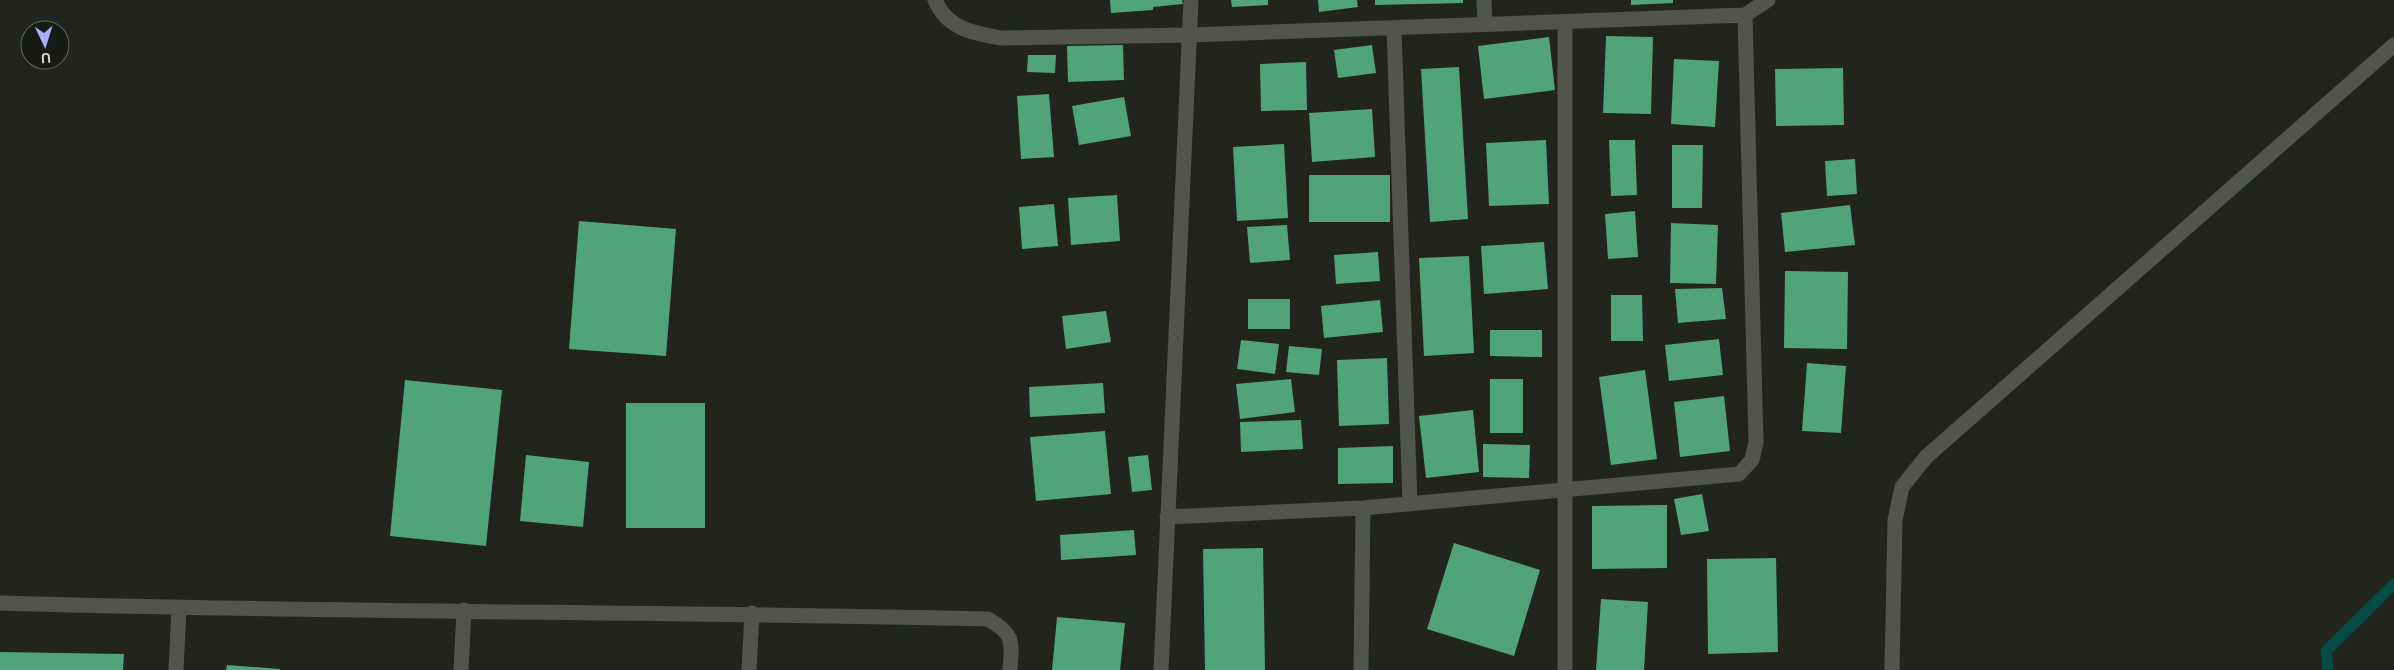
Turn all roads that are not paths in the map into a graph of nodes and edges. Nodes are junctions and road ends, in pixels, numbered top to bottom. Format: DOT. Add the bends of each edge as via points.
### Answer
graph roads {
  1 [pos="935,0"];
  2 [pos="1191,0"];
  3 [pos="1484,0"];
  4 [pos="1768,0"];
  5 [pos="1745,15"];
  6 [pos="1565,23"];
  7 [pos="1485,24"];
  8 [pos="1394,29"];
  9 [pos="1190,35"];
  10 [pos="2394,45"];
  11 [pos="1566,490"];
  12 [pos="1410,504"];
  13 [pos="1363,508"];
  14 [pos="1167,517"];
  15 [pos="0,604"];
  16 [pos="179,608"];
  17 [pos="464,610"];
  18 [pos="752,613"];
  19 [pos="176,670"];
  20 [pos="461,670"];
  21 [pos="749,670"];
  22 [pos="1010,670"];
  23 [pos="1160,670"];
  24 [pos="1361,670"];
  25 [pos="1566,670"];
  26 [pos="1892,670"];
  1 -- 9 [label="street" via="941,14 958,26 1001,38"];
  2 -- 9 [label="street"];
  3 -- 7 [label="street"];
  4 -- 5 [label="street"];
  5 -- 6 [label="street"];
  5 -- 11 [label="street" via="1756,442 1752,460 1739,474 1722,477"];
  6 -- 7 [label="street"];
  6 -- 11 [label="street"];
  7 -- 8 [label="street"];
  8 -- 9 [label="street"];
  8 -- 12 [label="street"];
  9 -- 14 [label="street"];
  10 -- 26 [label="street" via="1926,457 1902,487 1895,520"];
  11 -- 12 [label="street"];
  11 -- 25 [label="street"];
  12 -- 13 [label="street"];
  13 -- 14 [label="street"];
  13 -- 24 [label="street"];
  14 -- 23 [label="street"];
  15 -- 16 [label="street"];
  16 -- 17 [label="street"];
  16 -- 19 [label="street"];
  17 -- 18 [label="street"];
  17 -- 20 [label="street"];
  18 -- 21 [label="street"];
  18 -- 22 [label="street" via="988,619 1004,628 1012,639"];
}
